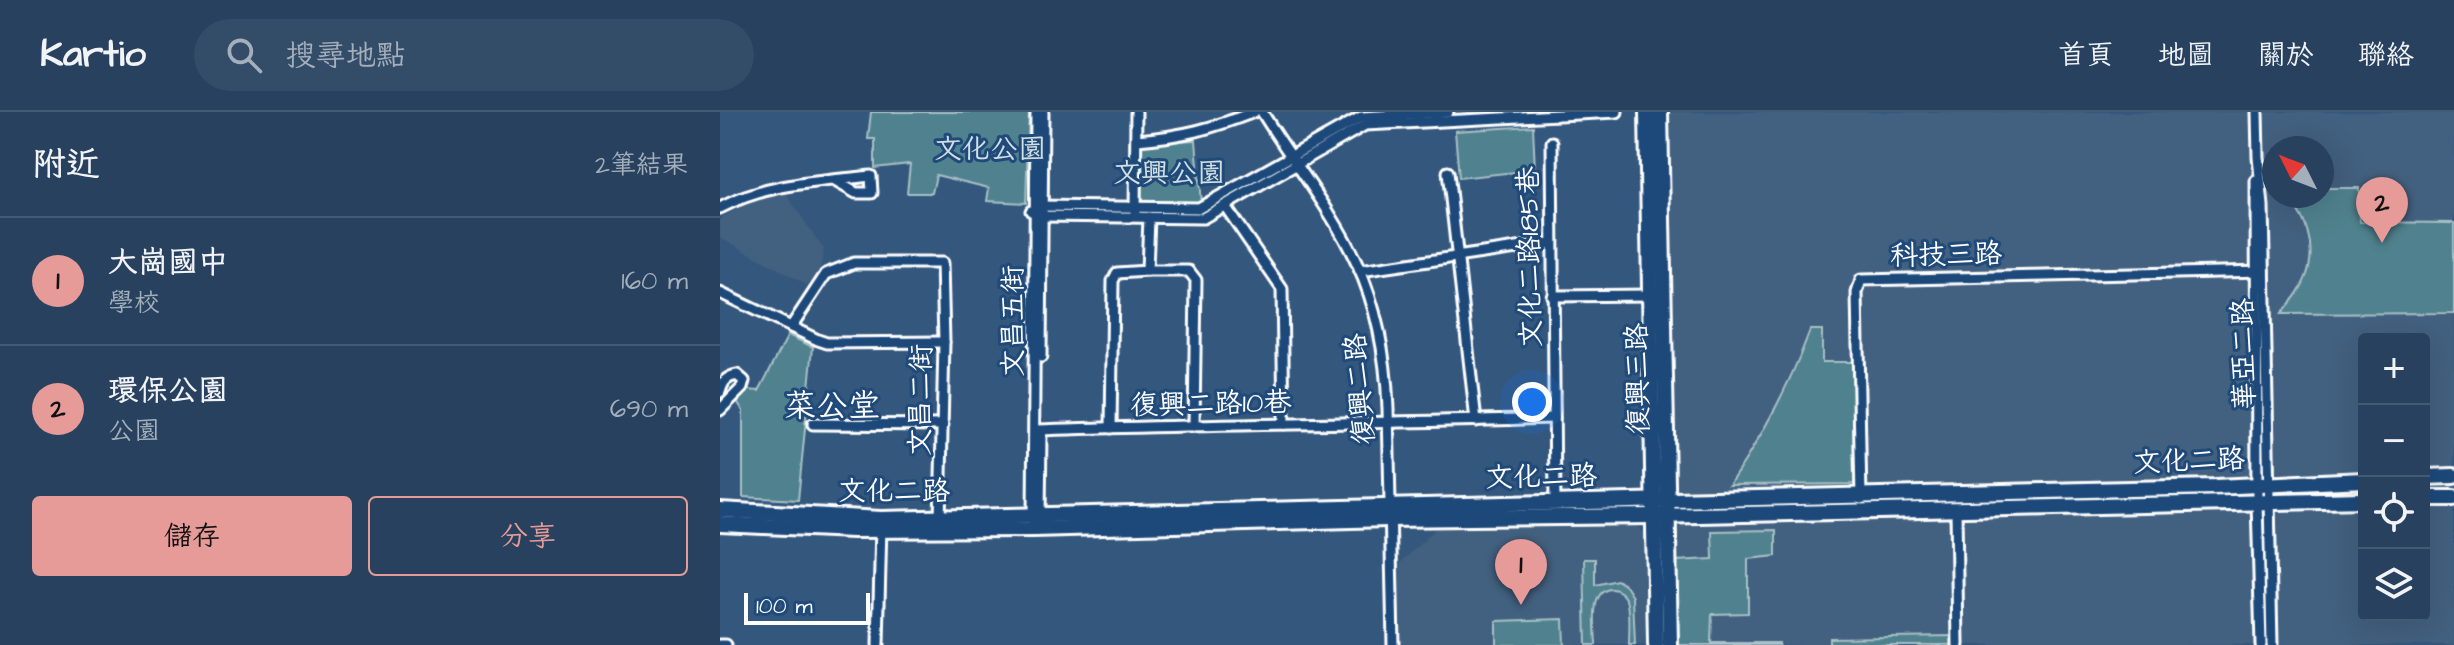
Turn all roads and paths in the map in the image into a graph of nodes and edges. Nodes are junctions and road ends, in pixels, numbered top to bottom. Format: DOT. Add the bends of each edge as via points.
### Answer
graph roads {
  1 [pos="1036,112"];
  2 [pos="1043,112"];
  3 [pos="1136,112"];
  4 [pos="1254,112"];
  5 [pos="1262,112"];
  6 [pos="1448,112"];
  7 [pos="1617,112"];
  8 [pos="1647,112"];
  9 [pos="1660,112"];
  10 [pos="2257,112"];
  11 [pos="1402,113"];
  12 [pos="1557,114"];
  13 [pos="1137,140"];
  14 [pos="1552,142"];
  15 [pos="1321,146"];
  16 [pos="1294,161"];
  17 [pos="1448,172"];
  18 [pos="835,181"];
  19 [pos="1225,206"];
  20 [pos="720,208"];
  21 [pos="1655,210"];
  22 [pos="1037,211"];
  23 [pos="1135,212"];
  24 [pos="1149,217"];
  25 [pos="1551,243"];
  26 [pos="1459,255"];
  27 [pos="1147,271"];
  28 [pos="1360,271"];
  29 [pos="2259,271"];
  30 [pos="720,293"];
  31 [pos="1650,295"];
  32 [pos="1552,296"];
  33 [pos="791,327"];
  34 [pos="944,342"];
  35 [pos="720,392"];
  36 [pos="720,410"];
  37 [pos="1554,418"];
  38 [pos="1476,421"];
  39 [pos="813,424"];
  40 [pos="1284,424"];
  41 [pos="1388,424"];
  42 [pos="943,425"];
  43 [pos="1194,426"];
  44 [pos="1111,428"];
  45 [pos="1038,430"];
  46 [pos="2454,476"];
  47 [pos="2430,477"];
  48 [pos="2358,480"];
  49 [pos="2262,484"];
  50 [pos="1861,494"];
  51 [pos="2430,498"];
  52 [pos="2454,498"];
  53 [pos="2358,500"];
  54 [pos="2263,502"];
  55 [pos="1660,508"];
  56 [pos="1956,509"];
  57 [pos="720,510"];
  58 [pos="1555,510"];
  59 [pos="1862,510"];
  60 [pos="1388,513"];
  61 [pos="1036,522"];
  62 [pos="720,524"];
  63 [pos="881,524"];
  64 [pos="940,524"];
  65 [pos="878,645"];
  66 [pos="1393,645"];
  67 [pos="1656,645"];
  68 [pos="1670,645"];
  69 [pos="1958,645"];
  70 [pos="2261,645"];
  71 [pos="2272,645"];
  1 -- 22 [label="street, 文昌五街"];
  2 -- 22 [label="street, 文昌五街"];
  3 -- 13 [label="street"];
  4 -- 13 [label="street" via="1208,130"];
  5 -- 16 [label="street, 復興二路"];
  6 -- 11 [label="street"];
  7 -- 12 [label="street"];
  8 -- 21 [label="street, 復興三路"];
  9 -- 21 [label="street, 復興三路"];
  10 -- 29 [label="street, 華亞二路" via="2254,205"];
  11 -- 15 [label="street" via="1361,117"];
  12 -- 15 [label="street" via="1365,125"];
  13 -- 23 [label="street"];
  14 -- 25 [label="street, 文化二路185巷"];
  15 -- 16 [label="street"];
  16 -- 19 [label="street"];
  16 -- 23 [label="street" via="1199,208"];
  16 -- 28 [label="street, 復興二路"];
  17 -- 26 [label="street"];
  18 -- 20 [label="street" via="759,191"];
  19 -- 24 [label="street" via="1203,218"];
  19 -- 40 [label="street" via="1282,289"];
  21 -- 31 [label="street, 復興三路"];
  21 -- 55 [label="street, 復興三路"];
  22 -- 23 [label="street"];
  22 -- 45 [label="street, 文昌五街"];
  23 -- 24 [label="street"];
  24 -- 27 [label="street"];
  25 -- 26 [label="street"];
  25 -- 32 [label="street, 文化二路185巷"];
  26 -- 28 [label="street"];
  26 -- 38 [label="street"];
  27 -- 43 [label="street" via="1189,271 1196,280"];
  27 -- 44 [label="street" via="1117,273 1113,281"];
  28 -- 41 [label="street, 復興二路" via="1383,351"];
  29 -- 49 [label="street, 華亞二路"];
  29 -- 50 [label="street, 科技三路" via="1861,280"];
  30 -- 33 [label="street"];
  31 -- 32 [label="street"];
  31 -- 55 [label="street, 復興三路"];
  32 -- 37 [label="street, 文化二路185巷"];
  33 -- 34 [label="street" via="827,343"];
  33 -- 34 [label="street, 文昌二街" via="826,274 854,263 942,263"];
  34 -- 42 [label="street, 文昌二街"];
  35 -- 36 [label="street" via="729,376 744,381"];
  37 -- 38 [label="street, 復興二路10巷"];
  37 -- 58 [label="street, 文化二路185巷"];
  38 -- 41 [label="street, 復興二路10巷"];
  39 -- 42 [label="street"];
  40 -- 41 [label="street, 復興二路10巷"];
  40 -- 43 [label="street, 復興二路10巷"];
  41 -- 60 [label="street, 復興二路"];
  42 -- 64 [label="street, 文昌二街"];
  43 -- 44 [label="street, 復興二路10巷"];
  44 -- 45 [label="street, 復興二路10巷"];
  45 -- 61 [label="street, 文昌五街"];
  46 -- 47 [label="street"];
  48 -- 49 [label="street, 文化二路"];
  49 -- 50 [label="street, 文化二路"];
  49 -- 54 [label="street, 華亞二路"];
  50 -- 55 [label="street, 文化二路"];
  50 -- 59 [label="street, 科技三路"];
  51 -- 52 [label="street"];
  53 -- 54 [label="street, 文化二路"];
  54 -- 56 [label="street, 文化二路"];
  54 -- 70 [label="street, 華亞二路"];
  54 -- 71 [label="street, 華亞二路"];
  55 -- 58 [label="street, 文化二路"];
  55 -- 59 [label="street, 文化二路"];
  55 -- 67 [label="street, 復興三路"];
  55 -- 68 [label="street, 復興三路"];
  56 -- 59 [label="street, 文化二路"];
  56 -- 69 [label="street"];
  57 -- 63 [label="street, 文化二路"];
  58 -- 60 [label="street, 文化二路"];
  60 -- 61 [label="street, 文化二路"];
  60 -- 66 [label="street, 復興二路"];
  61 -- 64 [label="street, 文化二路"];
  62 -- 63 [label="street, 文化二路"];
  63 -- 64 [label="street, 文化二路"];
  63 -- 65 [label="street"];
}
